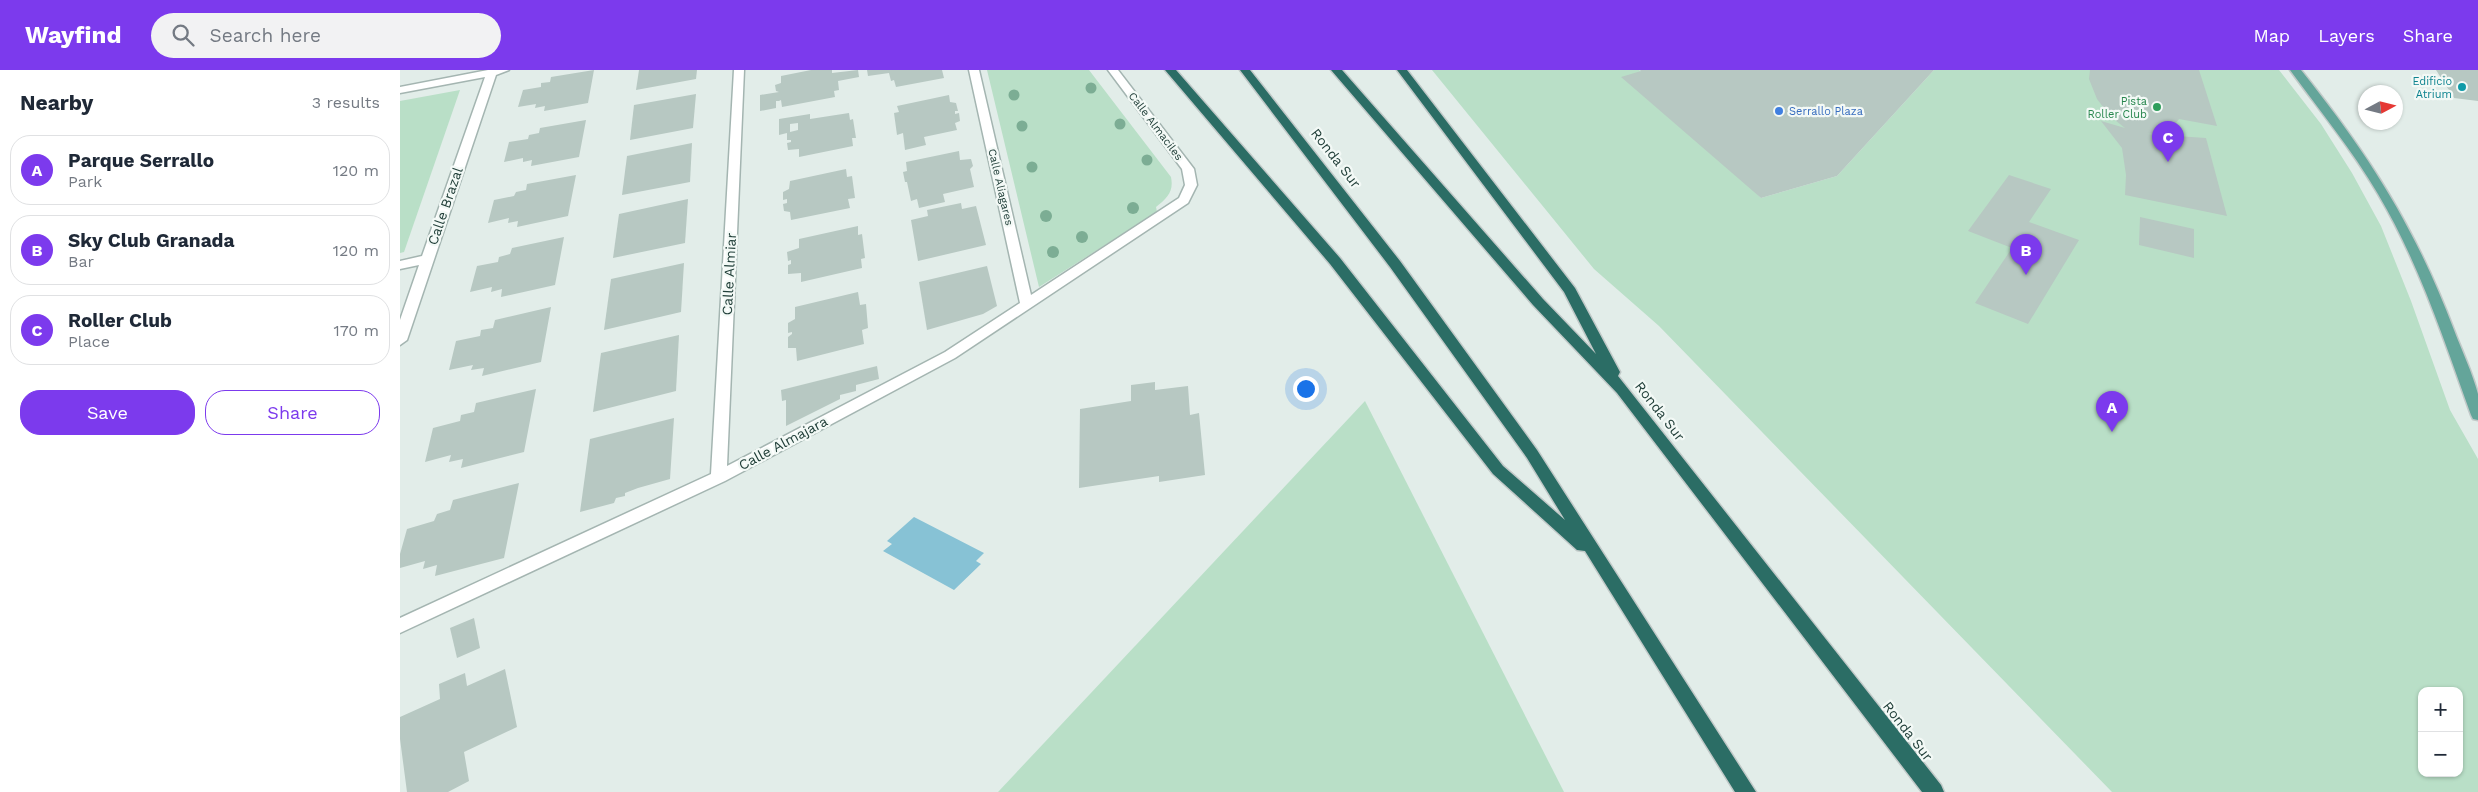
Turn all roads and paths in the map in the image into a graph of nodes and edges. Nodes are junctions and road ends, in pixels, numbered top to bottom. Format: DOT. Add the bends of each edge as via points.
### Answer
graph roads {
  1 [pos="739,70"];
  2 [pos="974,70"];
  3 [pos="1113,70"];
  4 [pos="1170,70"];
  5 [pos="1245,70"];
  6 [pos="1336,70"];
  7 [pos="1402,70"];
  8 [pos="2295,70"];
  9 [pos="498,71"];
  10 [pos="400,90"];
  11 [pos="1148,225"];
  12 [pos="427,259"];
  13 [pos="400,265"];
  14 [pos="1027,305"];
  15 [pos="400,340"];
  16 [pos="1622,389"];
  17 [pos="2478,415"];
  18 [pos="719,477"];
  19 [pos="1596,557"];
  20 [pos="400,626"];
  21 [pos="1746,792"];
  22 [pos="1934,792"];
  1 -- 18 [label="street, Calle Almiar"];
  2 -- 14 [label="street, Calle Aliagares"];
  3 -- 11 [label="street, Calle Almaciles" via="1188,169 1190,185 1184,200"];
  4 -- 19 [label="highway" via="1335,261 1498,470"];
  5 -- 19 [label="highway, Ronda Sur" via="1395,264 1532,454"];
  6 -- 16 [label="highway, Ronda Sur" via="1538,302"];
  7 -- 16 [label="highway" via="1570,291"];
  8 -- 17 [label="main road" via="2345,132 2396,214 2430,287"];
  9 -- 10 [label="street"];
  9 -- 12 [label="street, Calle Brazal"];
  11 -- 14 [label="street, Calle Almajara"];
  12 -- 13 [label="street"];
  12 -- 15 [label="street, Calle Brazal"];
  14 -- 18 [label="street, Calle Almajara" via="950,355"];
  16 -- 22 [label="highway, Ronda Sur"];
  18 -- 20 [label="street, Calle Almajara"];
  19 -- 21 [label="highway, Ronda Sur"];
}
